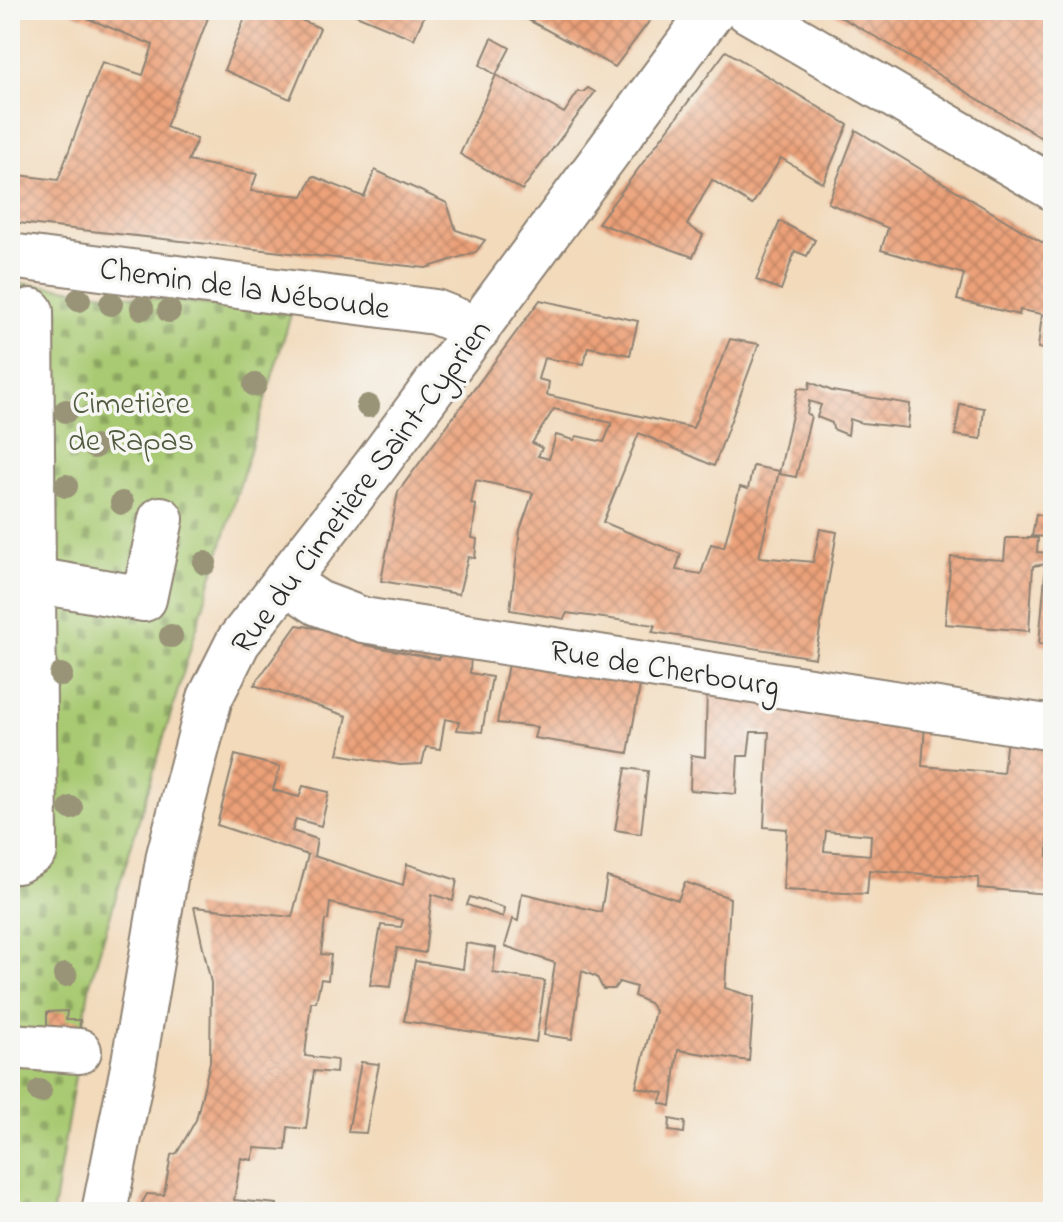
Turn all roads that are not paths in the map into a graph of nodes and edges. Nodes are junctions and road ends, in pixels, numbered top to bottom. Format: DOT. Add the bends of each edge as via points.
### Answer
graph roads {
  1 [pos="713,10"];
  2 [pos="747,10"];
  3 [pos="1053,188"];
  4 [pos="10,256"];
  5 [pos="31,311"];
  6 [pos="478,329"];
  7 [pos="161,519"];
  8 [pos="21,578"];
  9 [pos="285,581"];
  10 [pos="1053,728"];
  11 [pos="10,858"];
  12 [pos="10,1046"];
  13 [pos="79,1051"];
  14 [pos="104,1212"];
  1 -- 6 [label="street, Rue du Cimetière Saint-Cyprien"];
  2 -- 3 [label="street"];
  4 -- 6 [label="street, Chemin de la Néboude" via="435,312"];
  5 -- 8 [label="street"];
  6 -- 9 [label="street, Rue du Cimetière Saint-Cyprien"];
  7 -- 8 [label="street" via="144,599"];
  8 -- 11 [label="street" via="35,851 17,861"];
  9 -- 10 [label="street, Rue de Cherbourg" via="318,603 363,620"];
  9 -- 14 [label="street, Rue du Cimetière Saint-Cyprien" via="238,642 210,698 169,855"];
  12 -- 13 [label="street"];
}
